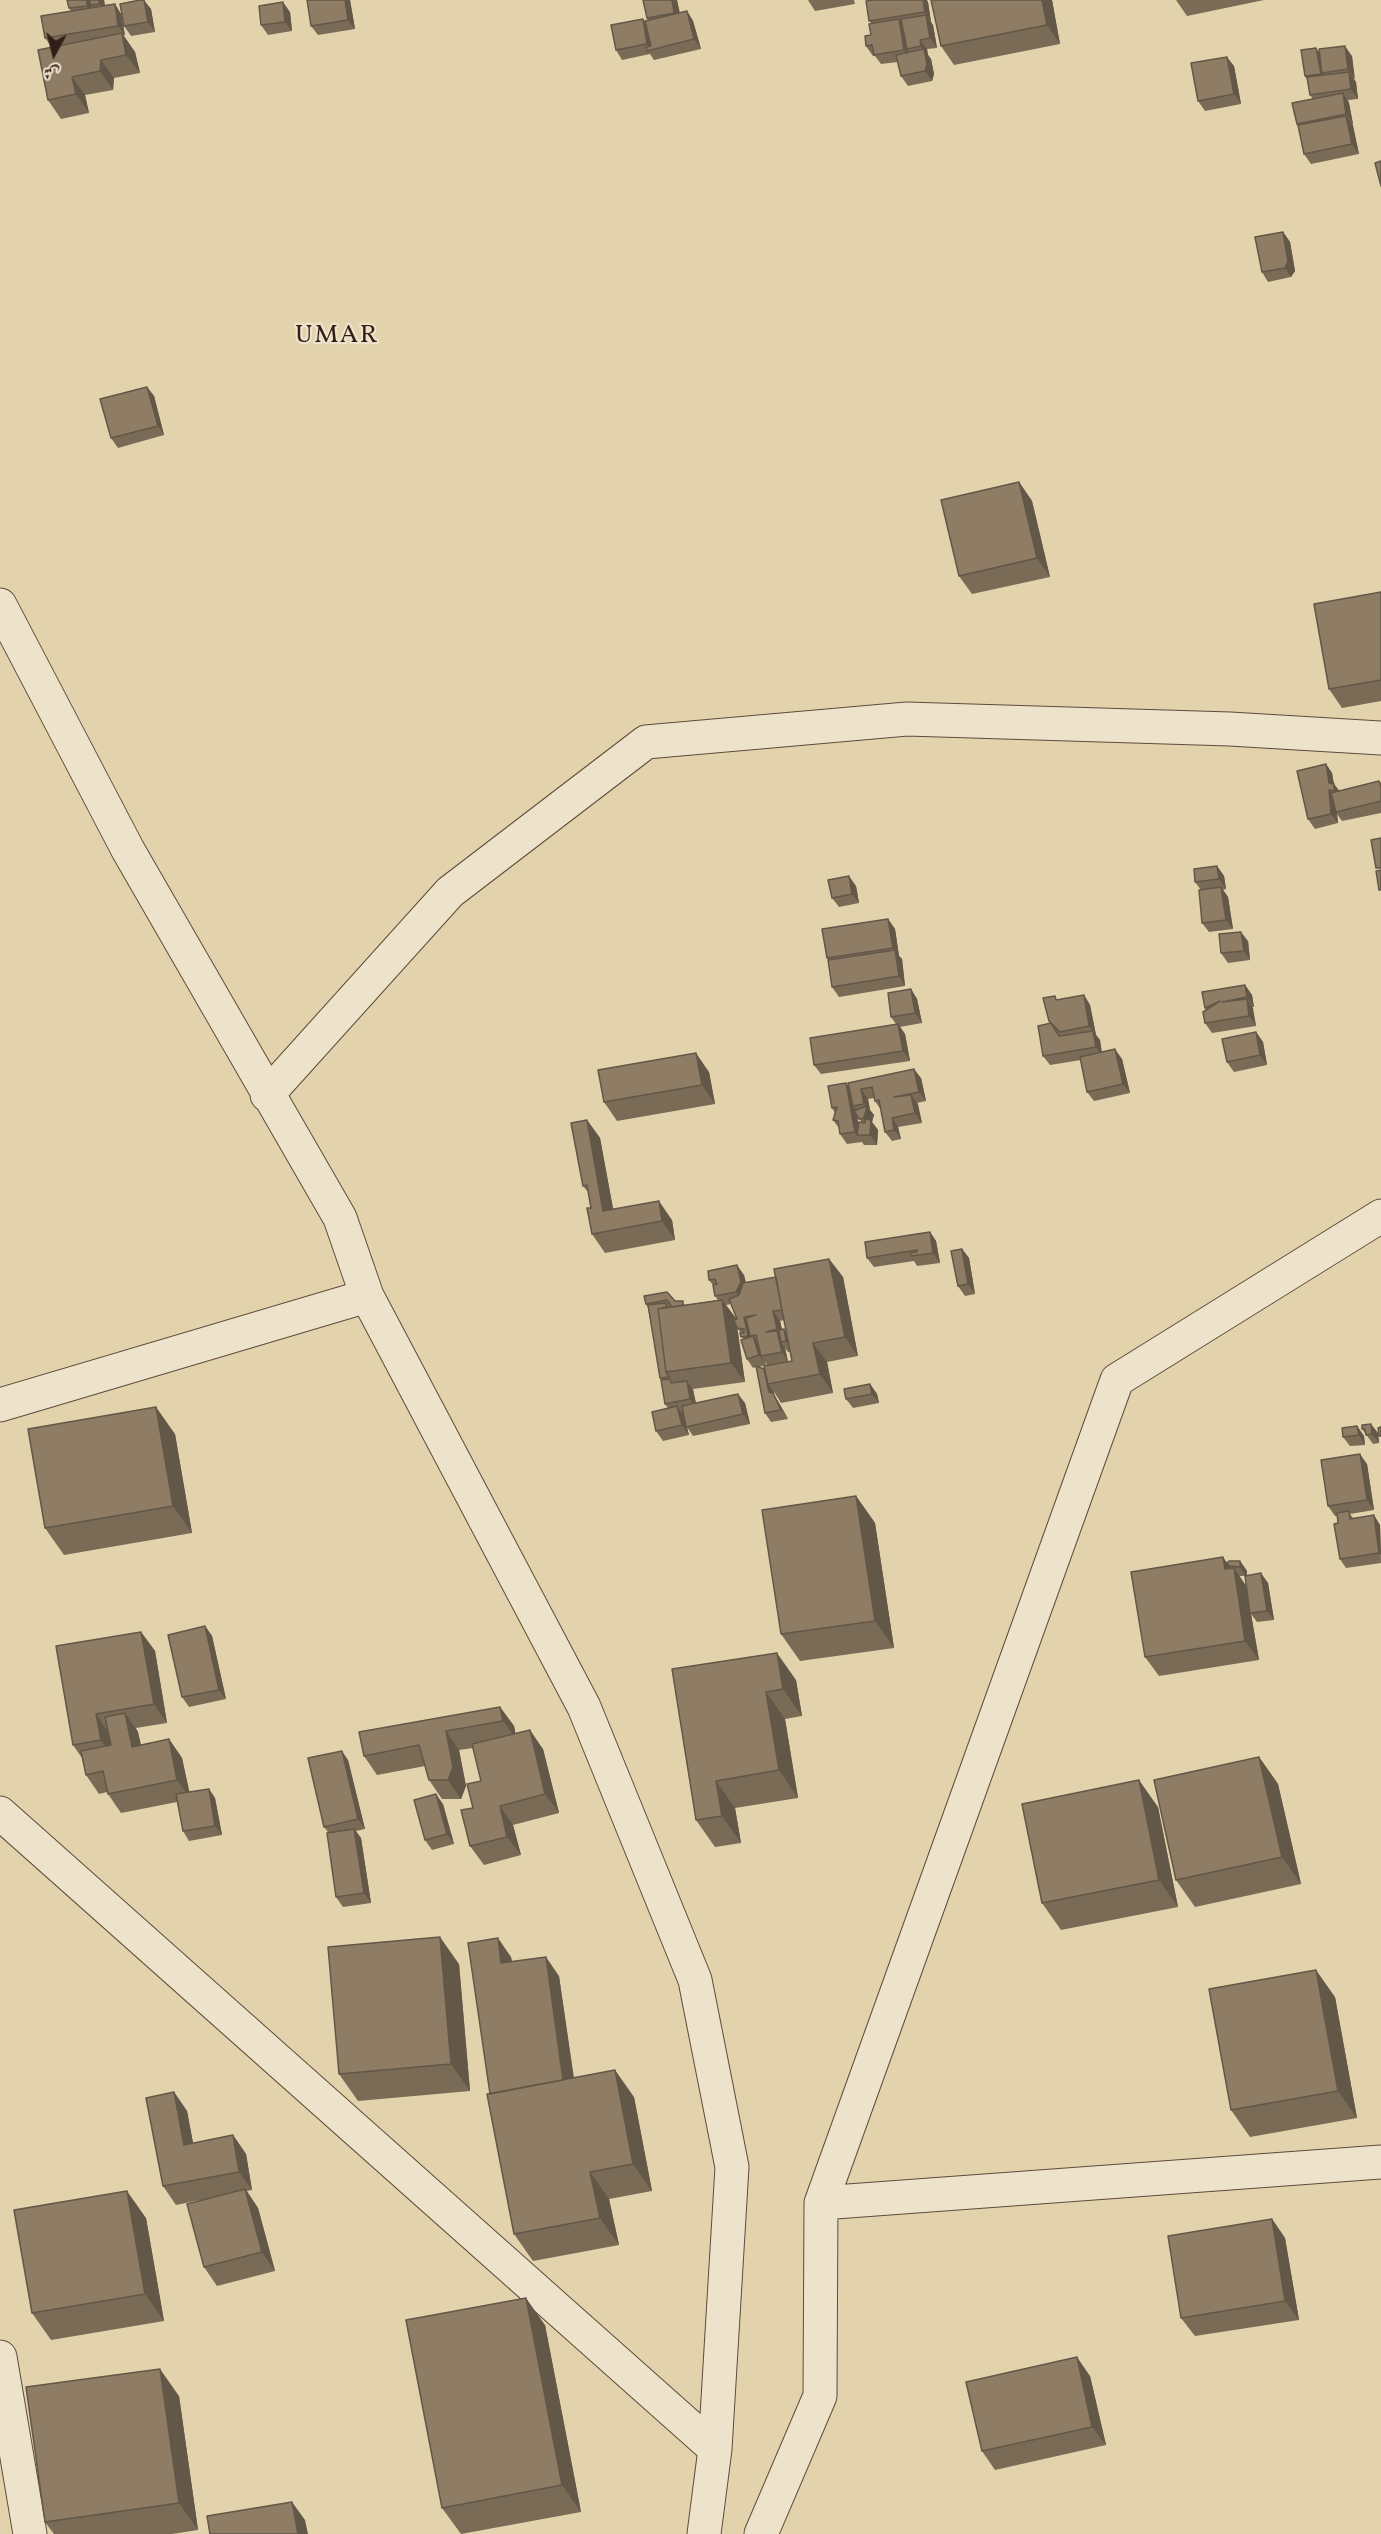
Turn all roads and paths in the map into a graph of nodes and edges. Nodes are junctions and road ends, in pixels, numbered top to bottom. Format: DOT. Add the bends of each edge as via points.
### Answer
graph roads {
  1 [pos="0,605"];
  2 [pos="1381,738"];
  3 [pos="267,1095"];
  4 [pos="1381,1216"];
  5 [pos="367,1296"];
  6 [pos="0,1405"];
  7 [pos="0,1813"];
  8 [pos="1381,2162"];
  9 [pos="821,2203"];
  10 [pos="0,2357"];
  11 [pos="715,2449"];
  12 [pos="30,2534"];
  13 [pos="704,2534"];
  14 [pos="761,2534"];
  1 -- 3 [label="street" via="128,850"];
  2 -- 3 [label="street" via="907,719 646,742 450,892"];
  3 -- 5 [label="street" via="340,1218"];
  4 -- 9 [label="street" via="1117,1380"];
  5 -- 6 [label="street"];
  5 -- 11 [label="street" via="584,1707 695,1980 732,2167"];
  7 -- 11 [label="street"];
  8 -- 9 [label="street"];
  9 -- 14 [label="street" via="820,2396"];
  10 -- 12 [label="street"];
  11 -- 13 [label="street"];
}
